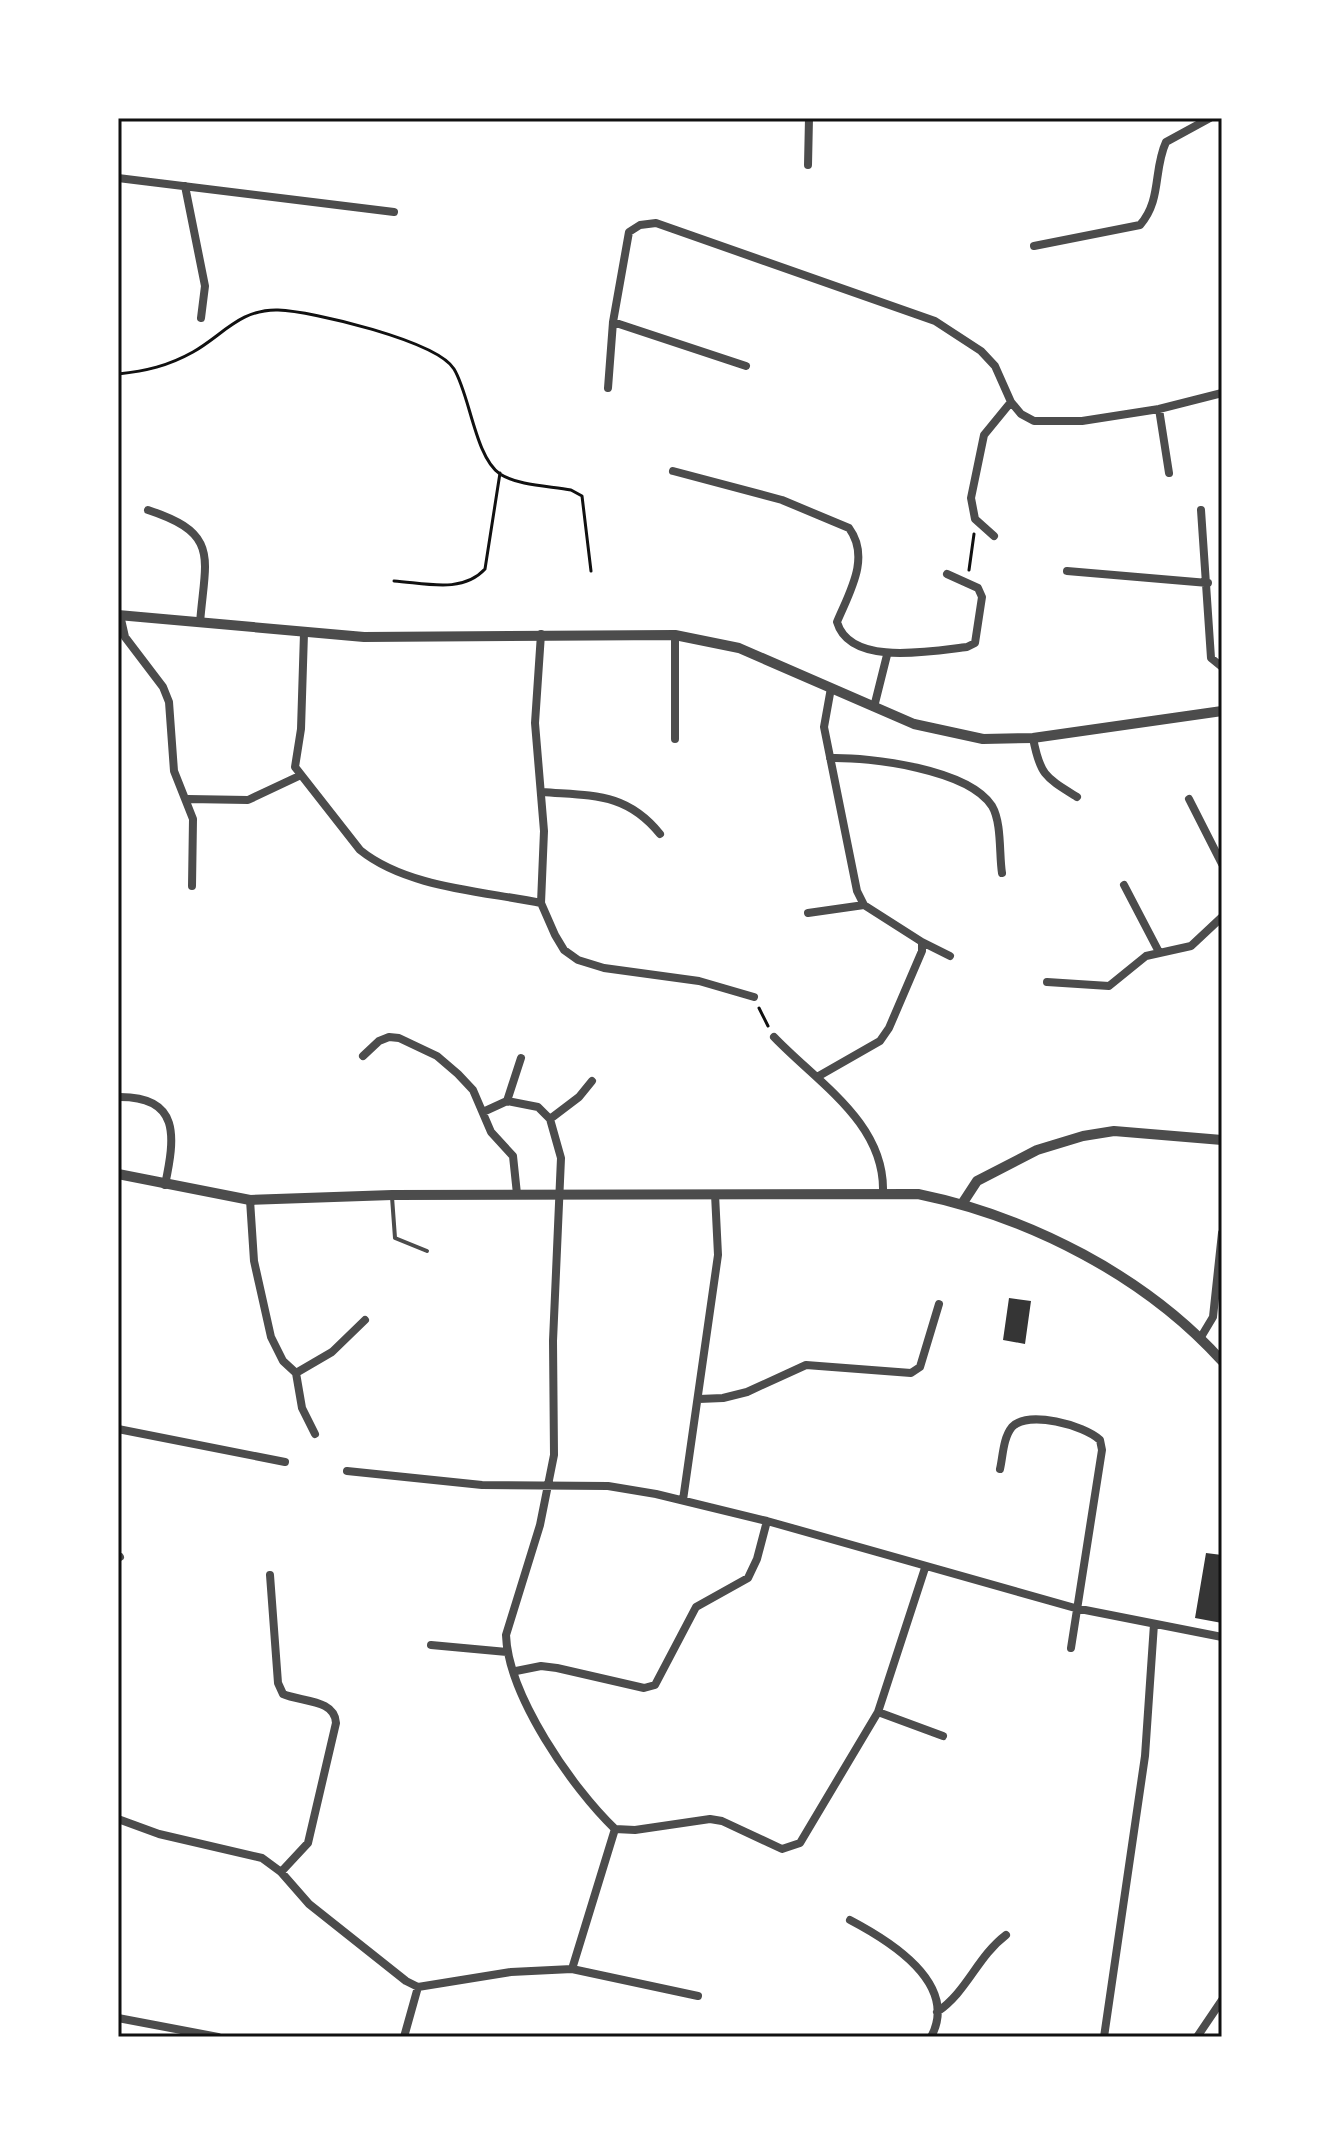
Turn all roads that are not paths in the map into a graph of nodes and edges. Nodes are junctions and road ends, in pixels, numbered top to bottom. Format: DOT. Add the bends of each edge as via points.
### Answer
graph roads {
  1 [pos="809,118"];
  2 [pos="1210,118"];
  3 [pos="808,165"];
  4 [pos="118,178"];
  5 [pos="185,186"];
  6 [pos="394,212"];
  7 [pos="1034,246"];
  8 [pos="201,318"];
  9 [pos="613,322"];
  10 [pos="746,366"];
  11 [pos="608,388"];
  12 [pos="1222,393"];
  13 [pos="1011,402"];
  14 [pos="1159,409"];
  15 [pos="673,471"];
  16 [pos="1169,473"];
  17 [pos="148,510"];
  18 [pos="1201,510"];
  19 [pos="994,536"];
  20 [pos="1067,571"];
  21 [pos="947,574"];
  22 [pos="1208,583"];
  23 [pos="119,615"];
  24 [pos="200,623"];
  25 [pos="304,633"];
  26 [pos="541,634"];
  27 [pos="675,635"];
  28 [pos="887,655"];
  29 [pos="1222,667"];
  30 [pos="831,688"];
  31 [pos="874,707"];
  32 [pos="1222,711"];
  33 [pos="1033,738"];
  34 [pos="675,739"];
  35 [pos="830,758"];
  36 [pos="299,776"];
  37 [pos="542,792"];
  38 [pos="1077,797"];
  39 [pos="188,799"];
  40 [pos="1189,799"];
  41 [pos="660,834"];
  42 [pos="1222,864"];
  43 [pos="1002,873"];
  44 [pos="1124,885"];
  45 [pos="192,886"];
  46 [pos="541,903"];
  47 [pos="864,905"];
  48 [pos="808,913"];
  49 [pos="1222,917"];
  50 [pos="922,942"];
  51 [pos="1159,952"];
  52 [pos="950,956"];
  53 [pos="1047,982"];
  54 [pos="754,997"];
  55 [pos="774,1037"];
  56 [pos="363,1056"];
  57 [pos="521,1058"];
  58 [pos="817,1077"];
  59 [pos="592,1081"];
  60 [pos="118,1097"];
  61 [pos="507,1101"];
  62 [pos="483,1112"];
  63 [pos="550,1119"];
  64 [pos="1222,1140"];
  65 [pos="118,1174"];
  66 [pos="165,1185"];
  67 [pos="883,1192"];
  68 [pos="517,1194"];
  69 [pos="561,1194"];
  70 [pos="715,1194"];
  71 [pos="392,1195"];
  72 [pos="250,1200"];
  73 [pos="962,1204"];
  74 [pos="1222,1233"];
  75 [pos="427,1251"];
  76 [pos="939,1304"];
  77 [pos="365,1320"];
  78 [pos="1201,1337"];
  79 [pos="1222,1361"];
  80 [pos="296,1373"];
  81 [pos="699,1399"];
  82 [pos="118,1429"];
  83 [pos="315,1434"];
  84 [pos="285,1462"];
  85 [pos="1000,1469"];
  86 [pos="347,1471"];
  87 [pos="549,1484"];
  88 [pos="683,1500"];
  89 [pos="767,1521"];
  90 [pos="925,1568"];
  91 [pos="270,1575"];
  92 [pos="1075,1608"];
  93 [pos="1154,1624"];
  94 [pos="1222,1637"];
  95 [pos="431,1645"];
  96 [pos="1071,1648"];
  97 [pos="507,1652"];
  98 [pos="516,1671"];
  99 [pos="878,1712"];
  100 [pos="943,1736"];
  101 [pos="118,1819"];
  102 [pos="615,1829"];
  103 [pos="281,1872"];
  104 [pos="850,1920"];
  105 [pos="1006,1935"];
  106 [pos="572,1969"];
  107 [pos="418,1987"];
  108 [pos="698,1996"];
  109 [pos="1222,2000"];
  110 [pos="937,2012"];
  111 [pos="118,2018"];
  112 [pos="218,2037"];
  113 [pos="404,2037"];
  114 [pos="931,2037"];
  115 [pos="1104,2037"];
  116 [pos="1197,2037"];
  1 -- 3 [label="street"];
  2 -- 7 [label="street" via="1166,142 1155,198 1140,225"];
  4 -- 5 [label="street"];
  5 -- 6 [label="street"];
  5 -- 8 [label="street" via="205,286"];
  9 -- 10 [label="street"];
  9 -- 11 [label="street"];
  9 -- 13 [label="street" via="629,232 656,223 935,321 981,351 995,366"];
  12 -- 14 [label="street"];
  13 -- 14 [label="street" via="1034,421 1053,423"];
  13 -- 19 [label="street" via="984,435 971,498 980,524"];
  14 -- 16 [label="street"];
  15 -- 28 [label="street" via="782,500 849,528 858,561 837,622 839,632"];
  17 -- 24 [label="street" via="190,527 203,545"];
  18 -- 22 [label="street"];
  20 -- 22 [label="street"];
  21 -- 28 [label="street" via="978,588 982,597 975,643"];
  22 -- 29 [label="street" via="1211,658"];
  23 -- 24 [label="street"];
  23 -- 39 [label="street" via="125,637 169,702 174,771"];
  24 -- 25 [label="street"];
  25 -- 26 [label="street" via="401,638"];
  25 -- 36 [label="street" via="301,729 294,752"];
  26 -- 27 [label="street"];
  26 -- 37 [label="street" via="535,723"];
  27 -- 30 [label="street" via="739,648"];
  27 -- 34 [label="street"];
  28 -- 31 [label="street"];
  30 -- 31 [label="street"];
  30 -- 35 [label="street" via="824,727"];
  31 -- 33 [label="street" via="945,732 983,739"];
  32 -- 33 [label="street"];
  33 -- 38 [label="street" via="1039,769"];
  35 -- 43 [label="street" via="902,765 980,794 994,812"];
  35 -- 47 [label="street"];
  36 -- 39 [label="street" via="248,800"];
  36 -- 46 [label="street" via="373,860 415,877"];
  37 -- 41 [label="street" via="614,800 644,814"];
  37 -- 46 [label="street"];
  39 -- 45 [label="street" via="194,835"];
  40 -- 42 [label="street"];
  44 -- 51 [label="street"];
  46 -- 54 [label="street" via="564,950 578,960 699,981"];
  47 -- 48 [label="street"];
  47 -- 50 [label="street"];
  49 -- 51 [label="street" via="1191,946"];
  50 -- 52 [label="street"];
  50 -- 58 [label="street" via="919,965 880,1041"];
  51 -- 53 [label="street" via="1132,965 1109,986"];
  55 -- 58 [label="street"];
  56 -- 62 [label="street" via="389,1037 415,1044 458,1074"];
  57 -- 61 [label="street"];
  58 -- 67 [label="street" via="871,1136 884,1169"];
  59 -- 63 [label="street"];
  60 -- 66 [label="street" via="146,1099 168,1117 173,1132"];
  61 -- 62 [label="street"];
  61 -- 63 [label="street" via="538,1107"];
  62 -- 68 [label="street" via="491,1132 513,1156"];
  63 -- 69 [label="street" via="561,1158"];
  64 -- 73 [label="street" via="1114,1131 1083,1136 1037,1150 977,1181"];
  65 -- 66 [label="street"];
  66 -- 72 [label="street"];
  67 -- 70 [label="street"];
  67 -- 73 [label="street"];
  68 -- 69 [label="street"];
  68 -- 71 [label="street"];
  69 -- 70 [label="street"];
  69 -- 87 [label="street"];
  70 -- 81 [label="street" via="718,1255"];
  71 -- 72 [label="street"];
  71 -- 75 [label="lane" via="395,1238"];
  72 -- 80 [label="street" via="254,1261 271,1337"];
  73 -- 78 [label="street" via="1085,1256"];
  74 -- 78 [label="street" via="1213,1317"];
  76 -- 81 [label="street" via="920,1367 911,1373 806,1365 747,1392"];
  77 -- 80 [label="street" via="332,1352"];
  78 -- 79 [label="street"];
  80 -- 83 [label="street" via="302,1408"];
  81 -- 88 [label="street"];
  82 -- 84 [label="street"];
  85 -- 92 [label="street" via="1006,1437 1024,1419 1074,1425 1100,1440"];
  86 -- 87 [label="street" via="482,1485"];
  87 -- 88 [label="street" via="608,1486"];
  87 -- 97 [label="street" via="511,1611"];
  88 -- 89 [label="street"];
  89 -- 90 [label="street"];
  89 -- 98 [label="street" via="748,1578 696,1607 655,1685 644,1688 541,1666"];
  90 -- 92 [label="street"];
  90 -- 99 [label="street"];
  91 -- 103 [label="street" via="278,1683 283,1694 328,1706 336,1723 308,1843"];
  92 -- 93 [label="street"];
  92 -- 96 [label="street"];
  93 -- 94 [label="street"];
  93 -- 115 [label="street" via="1145,1756"];
  95 -- 97 [label="street"];
  97 -- 98 [label="street"];
  98 -- 102 [label="street" via="537,1727"];
  99 -- 100 [label="street"];
  99 -- 102 [label="street" via="793,1847 782,1849 710,1819"];
  101 -- 103 [label="street" via="159,1834 241,1851"];
  102 -- 106 [label="street"];
  103 -- 107 [label="street" via="309,1904"];
  104 -- 110 [label="street" via="911,1958"];
  105 -- 110 [label="street" via="978,1960 951,2003"];
  106 -- 107 [label="street" via="511,1972"];
  106 -- 108 [label="street"];
  107 -- 113 [label="street"];
  109 -- 116 [label="street"];
  110 -- 114 [label="street"];
  111 -- 112 [label="street"];
}
